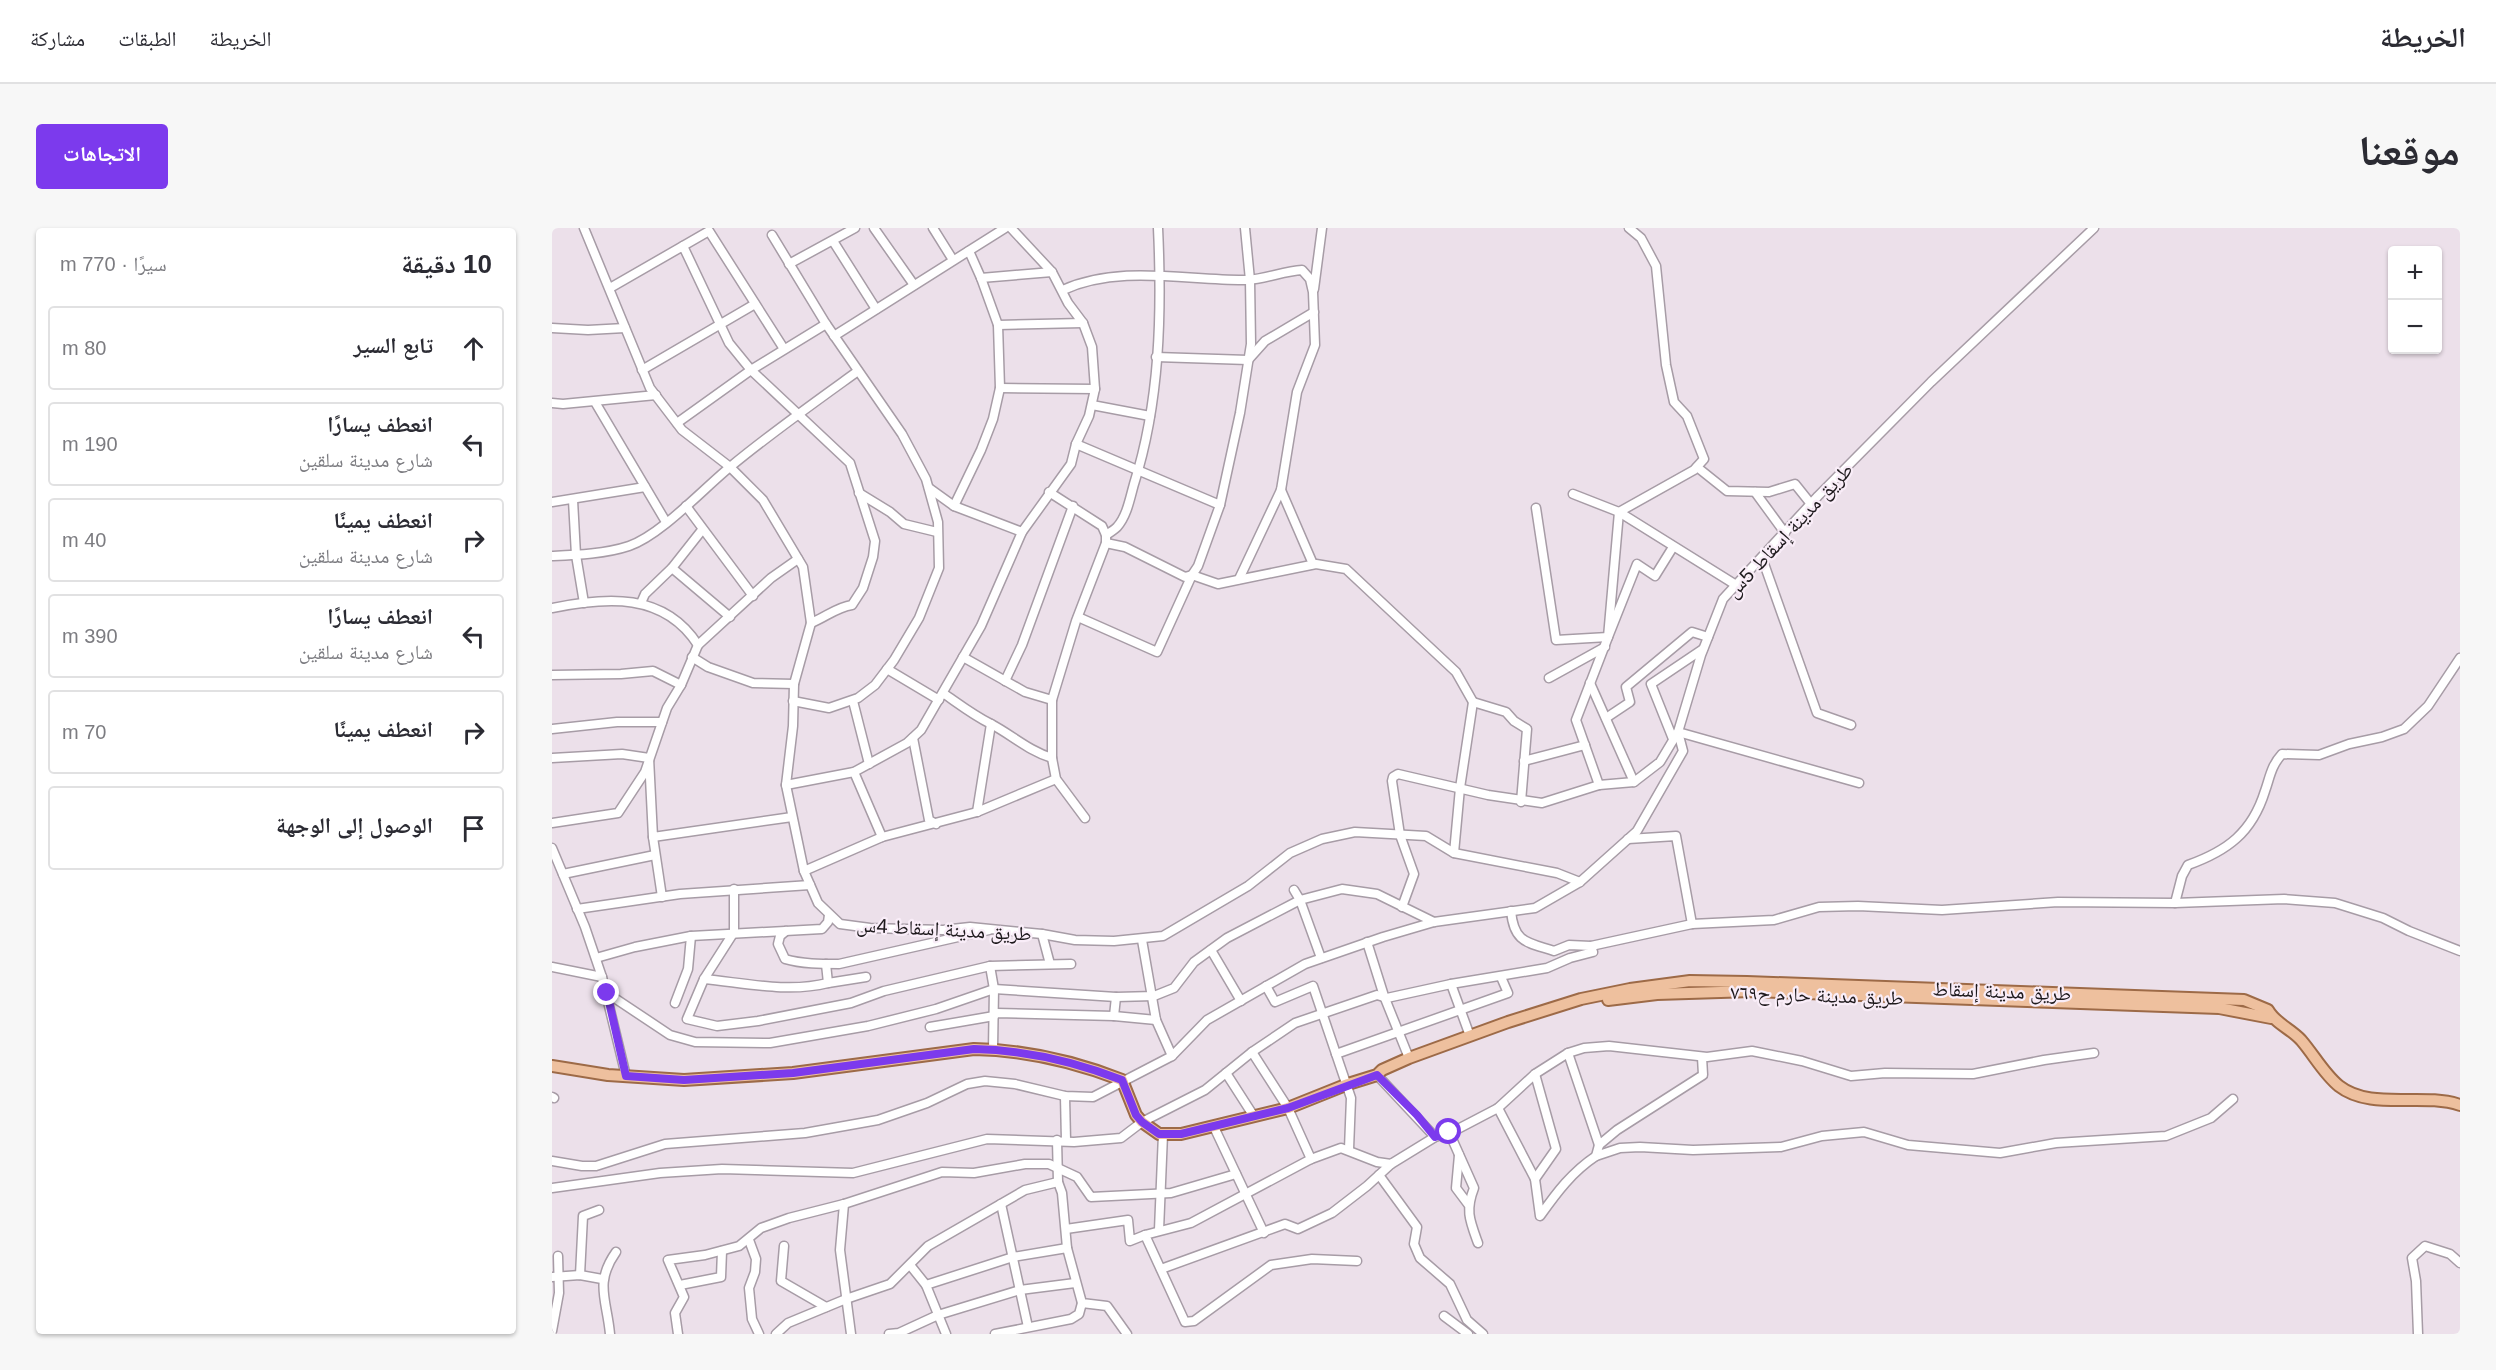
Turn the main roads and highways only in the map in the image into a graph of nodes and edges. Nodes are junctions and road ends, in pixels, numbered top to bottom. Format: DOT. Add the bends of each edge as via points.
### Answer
graph roads {
  1 [pos="552,1066"];
  2 [pos="2460,1105"];
  1 -- 2 [label="main road, طريق مدينة حارم ح٧٦٩" via="684,1080 793,1073 993,1049 1096,1070 1122,1080 1142,1122 1159,1134 1181,1134 1288,1108 1508,1022 1586,1003 1657,994 1752,991 2219,1008 2271,1018 2299,1039 2335,1082 2351,1094 2372,1099 2434,1099"];
}
